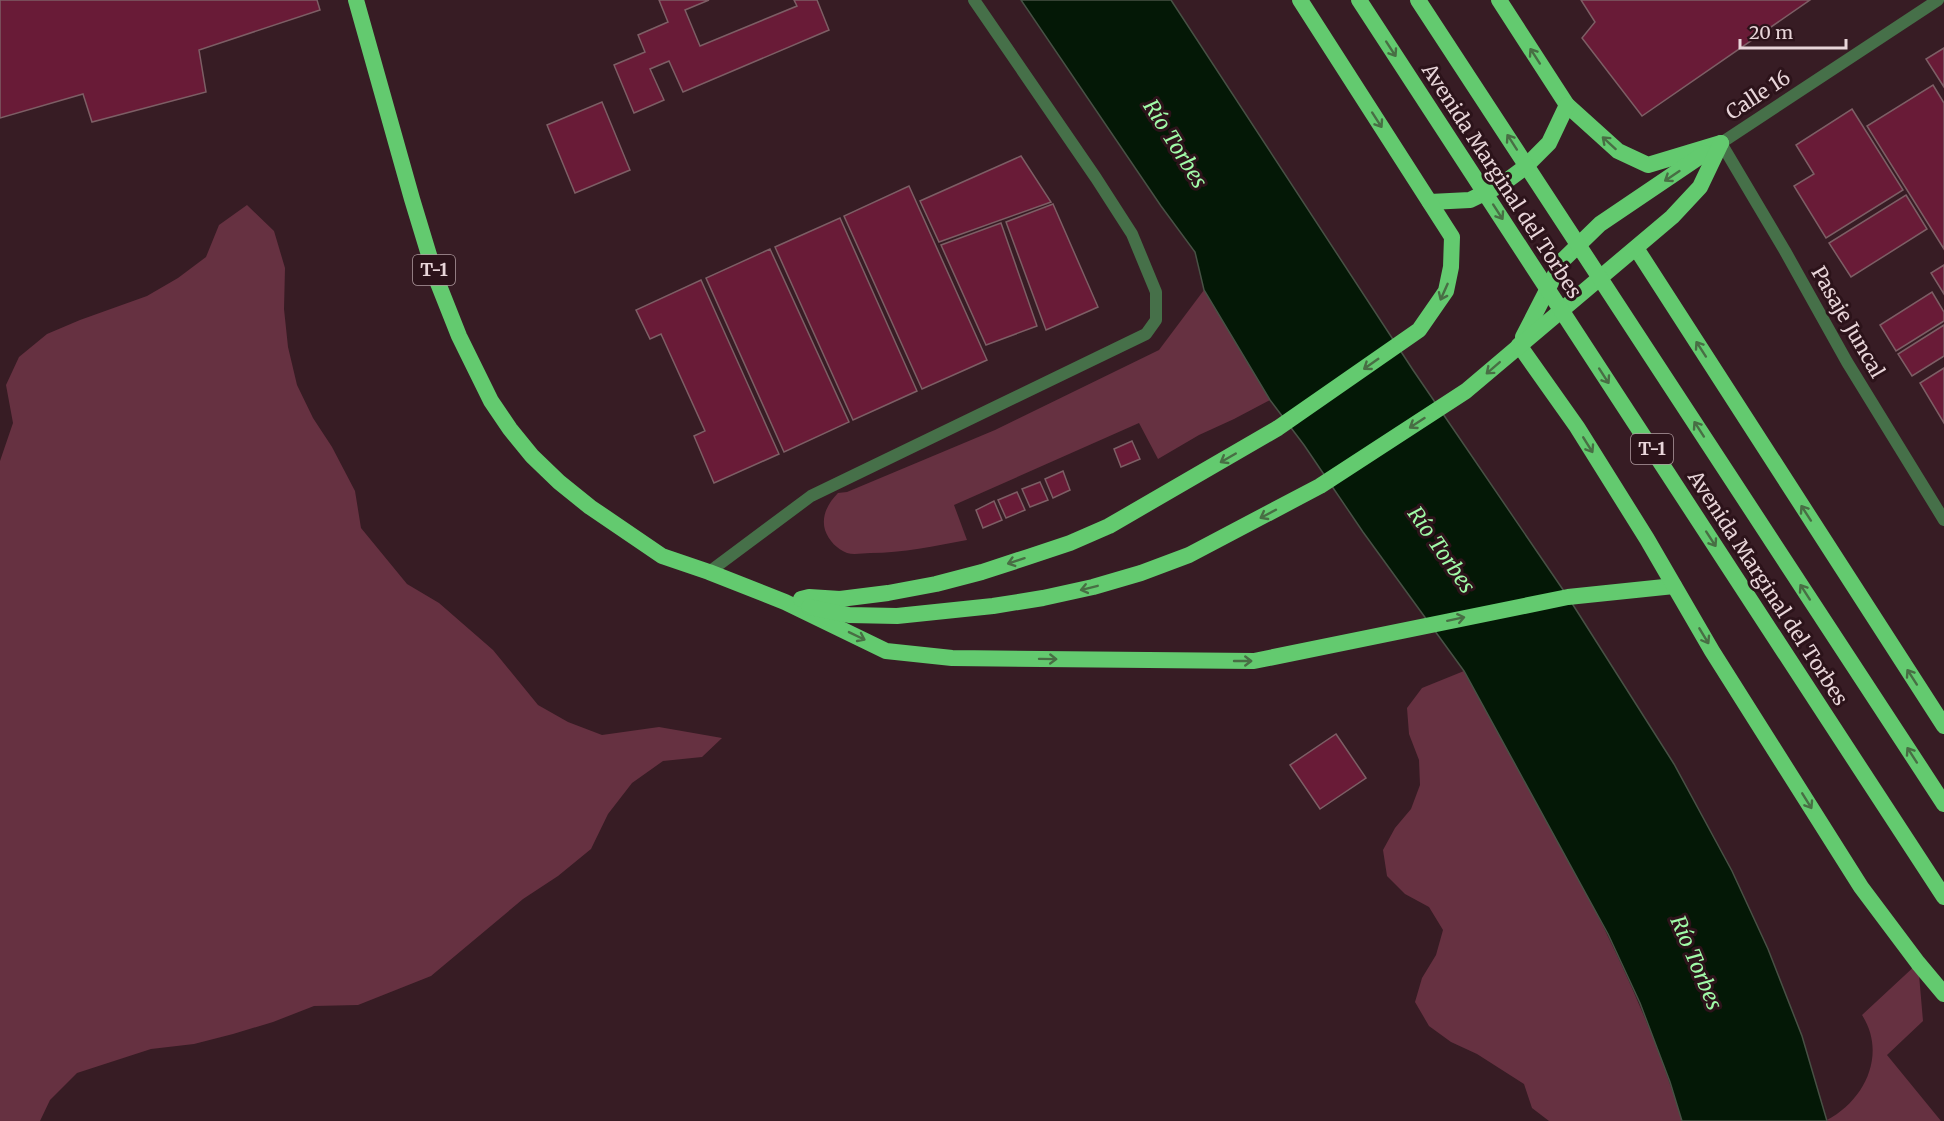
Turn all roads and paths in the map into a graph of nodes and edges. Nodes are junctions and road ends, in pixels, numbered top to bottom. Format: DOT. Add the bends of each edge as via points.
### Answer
graph roads {
  1 [pos="356,0"];
  2 [pos="974,0"];
  3 [pos="1300,0"];
  4 [pos="1359,0"];
  5 [pos="1418,0"];
  6 [pos="1499,0"];
  7 [pos="1938,0"];
  8 [pos="1567,105"];
  9 [pos="1721,143"];
  10 [pos="1430,202"];
  11 [pos="1636,248"];
  12 [pos="1519,345"];
  13 [pos="1944,520"];
  14 [pos="709,572"];
  15 [pos="1674,586"];
  16 [pos="785,602"];
  17 [pos="1944,726"];
  18 [pos="1944,804"];
  19 [pos="1944,897"];
  20 [pos="1944,994"];
  1 -- 14 [label="highway, T-1" via="436,278 491,401 532,456 590,507 662,556"];
  2 -- 14 [label="street" via="1132,234 1156,292 1156,320 1146,334 812,496"];
  3 -- 10 [label="highway, one-way"];
  4 -- 19 [label="highway, Avenida Marginal del Torbes / T-1, one-way, bridge"];
  18 -- 5 [label="highway, Avenida Marginal del Torbes / T-1, one-way, bridge"];
  8 -- 6 [label="highway, one-way"];
  7 -- 9 [label="street, Calle 16"];
  9 -- 8 [label="highway, one-way" via="1648,165 1618,151"];
  8 -- 10 [label="highway" via="1549,143 1500,185 1470,200"];
  9 -- 11 [label="highway" via="1700,187"];
  9 -- 12 [label="highway, one-way" via="1600,224 1562,261"];
  9 -- 13 [label="street, Pasaje Juncal" via="1847,362"];
  10 -- 16 [label="highway, one-way" via="1452,237 1446,291 1434,309 1419,330 1278,428 1109,526 1070,543 936,584 840,599 809,597"];
  11 -- 12 [label="highway"];
  17 -- 11 [label="highway, one-way"];
  12 -- 15 [label="highway, one-way" via="1577,427"];
  12 -- 16 [label="highway, one-way" via="1466,391 1320,486 1189,555 1141,573 1043,598 897,616 849,615"];
  14 -- 16 [label="highway, T-1"];
  16 -- 15 [label="highway, one-way" via="886,651 952,658 1254,661 1568,597"];
  15 -- 20 [label="highway, one-way" via="1861,887"];
}
